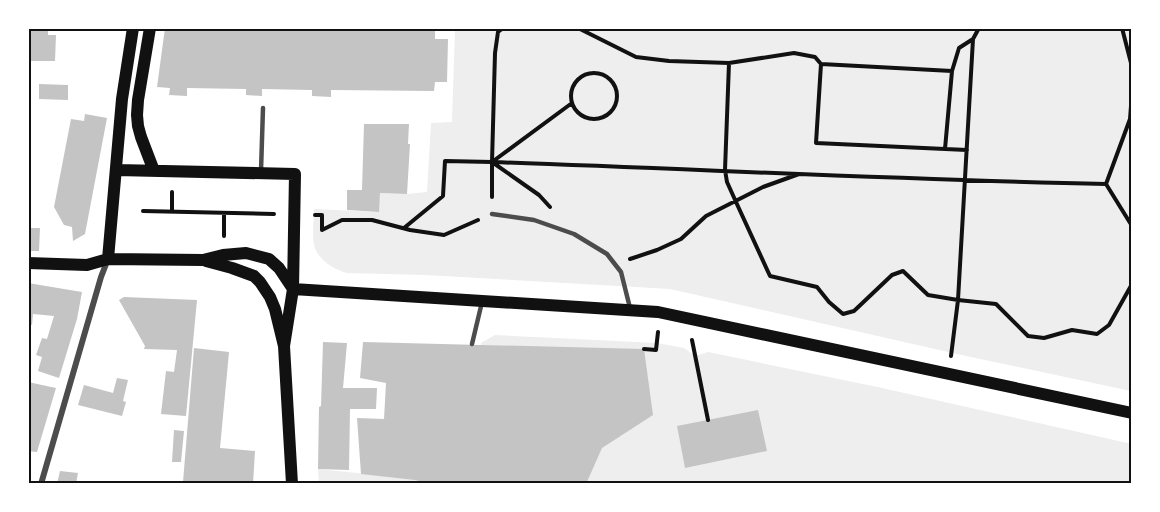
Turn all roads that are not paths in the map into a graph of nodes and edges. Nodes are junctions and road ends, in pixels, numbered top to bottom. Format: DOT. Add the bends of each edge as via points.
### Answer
graph roads {
  1 [pos="133,28"];
  2 [pos="150,28"];
  3 [pos="263,108"];
  4 [pos="117,170"];
  5 [pos="154,171"];
  6 [pos="261,173"];
  7 [pos="492,214"];
  8 [pos="108,259"];
  9 [pos="203,260"];
  10 [pos="28,263"];
  11 [pos="293,289"];
  12 [pos="482,302"];
  13 [pos="631,310"];
  14 [pos="472,344"];
  15 [pos="285,346"];
  16 [pos="1131,413"];
  17 [pos="41,483"];
  18 [pos="292,483"];
  1 -- 4 [label="main road"];
  2 -- 5 [label="main road" via="137,115"];
  3 -- 6 [label="lane"];
  4 -- 5 [label="main road"];
  4 -- 8 [label="main road"];
  5 -- 6 [label="main road"];
  6 -- 11 [label="main road" via="295,174"];
  7 -- 13 [label="lane" via="534,220 574,234 607,254 621,272"];
  8 -- 9 [label="main road"];
  8 -- 10 [label="main road" via="87,265"];
  8 -- 17 [label="street"];
  9 -- 11 [label="main road" via="235,253 257,255 279,268"];
  9 -- 15 [label="main road" via="244,272 260,282 275,309"];
  11 -- 12 [label="main road"];
  11 -- 15 [label="main road"];
  12 -- 13 [label="main road"];
  12 -- 14 [label="lane"];
  13 -- 16 [label="main road" via="688,318"];
  15 -- 18 [label="main road"];
}
